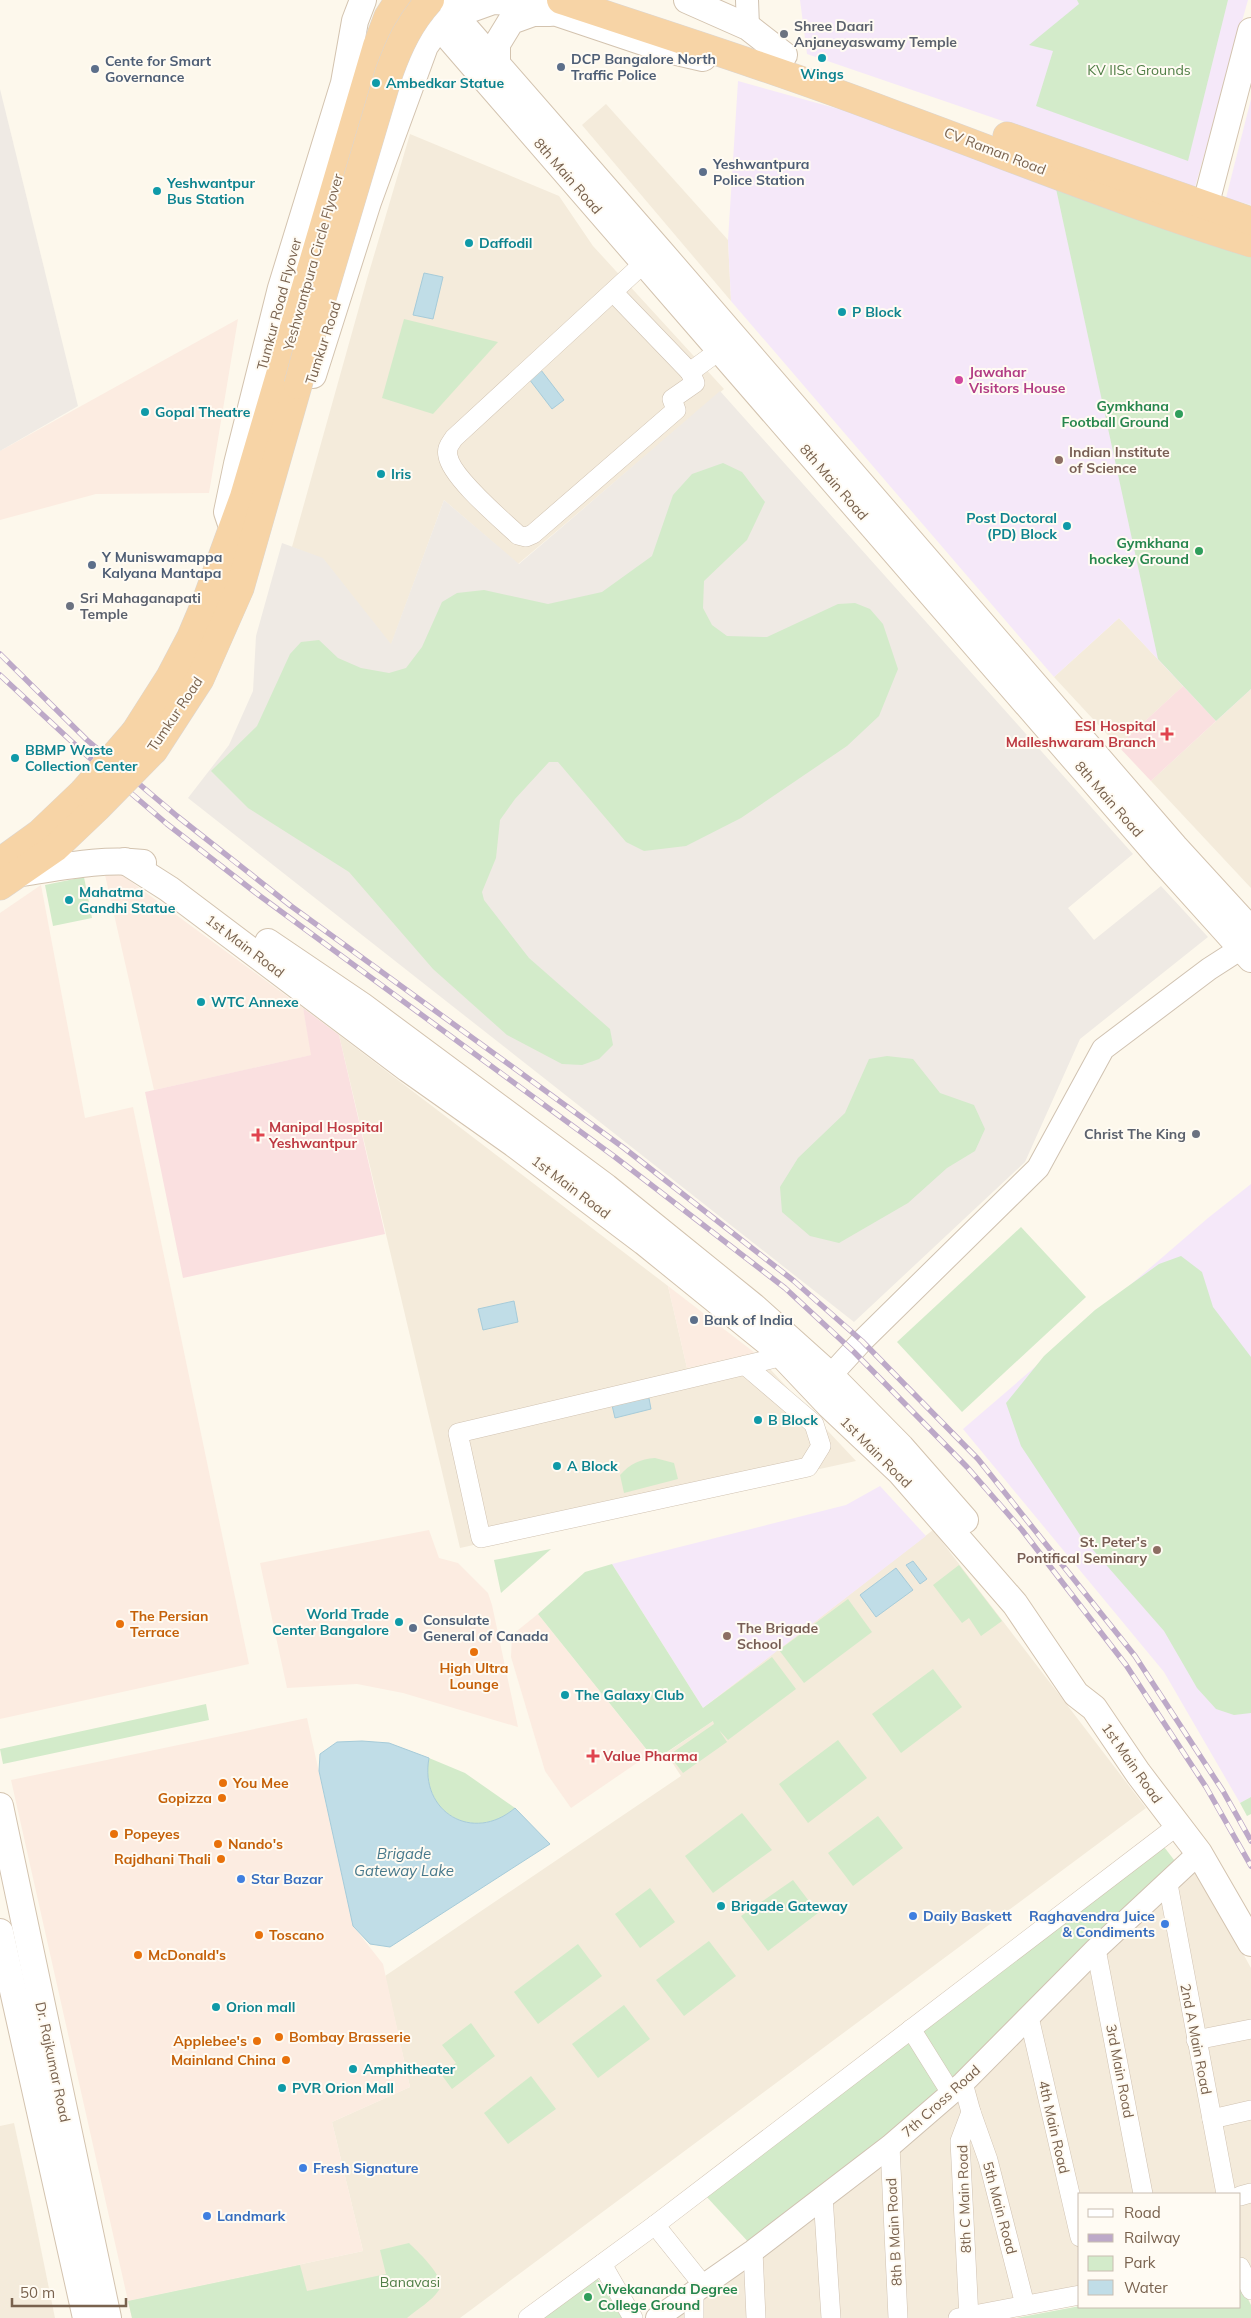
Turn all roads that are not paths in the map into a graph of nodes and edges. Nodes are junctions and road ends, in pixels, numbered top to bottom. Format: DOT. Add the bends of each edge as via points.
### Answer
graph roads {
  1 [pos="363,0"];
  2 [pos="399,0"];
  3 [pos="422,0"];
  4 [pos="430,0"];
  5 [pos="620,0"];
  6 [pos="687,0"];
  7 [pos="542,4"];
  8 [pos="741,12"];
  9 [pos="446,14"];
  10 [pos="1251,31"];
  11 [pos="784,55"];
  12 [pos="497,65"];
  13 [pos="1205,207"];
  14 [pos="620,220"];
  15 [pos="1251,221"];
  16 [pos="1251,244"];
  17 [pos="644,263"];
  18 [pos="613,292"];
  19 [pos="720,350"];
  20 [pos="690,372"];
  21 [pos="290,411"];
  22 [pos="233,527"];
  23 [pos="144,741"];
  24 [pos="1168,853"];
  25 [pos="125,861"];
  26 [pos="7,874"];
  27 [pos="1249,945"];
  28 [pos="783,1356"];
  29 [pos="745,1365"];
  30 [pos="823,1399"];
  31 [pos="1090,1699"];
  32 [pos="0,1806"];
  33 [pos="1177,1826"];
  34 [pos="1199,1853"];
  35 [pos="1168,1884"];
  36 [pos="0,1932"];
  37 [pos="1251,1943"];
  38 [pos="1096,1949"];
  39 [pos="1029,2017"];
  40 [pos="911,2029"];
  41 [pos="1251,2029"];
  42 [pos="1196,2040"];
  43 [pos="957,2088"];
  44 [pos="1251,2110"];
  45 [pos="971,2112"];
  46 [pos="1212,2119"];
  47 [pos="890,2146"];
  48 [pos="1143,2193"];
  49 [pos="1226,2193"];
  50 [pos="822,2196"];
  51 [pos="654,2225"];
  52 [pos="1078,2228"];
  53 [pos="753,2251"];
  54 [pos="602,2264"];
  55 [pos="1241,2268"];
  56 [pos="699,2289"];
  57 [pos="1251,2290"];
  58 [pos="1078,2295"];
  59 [pos="1025,2305"];
  60 [pos="965,2317"];
  61 [pos="86,2318"];
  62 [pos="108,2318"];
  63 [pos="528,2318"];
  64 [pos="633,2318"];
  65 [pos="657,2318"];
  66 [pos="694,2318"];
  67 [pos="756,2318"];
  68 [pos="831,2318"];
  69 [pos="898,2318"];
  1 -- 22 [label="main road, Tumkur Road Flyover" via="355,21 344,83 281,288 237,464 227,512"];
  2 -- 22 [label="highway, Yeshwantpura Circle Flyover" via="388,17 377,46"];
  3 -- 9 [label="main road, 8th Main Road"];
  4 -- 21 [label="highway, Yeshwantpura Circle Flyover, bridge" via="414,18 389,73"];
  5 -- 11 [label="highway"];
  6 -- 8 [label="main road"];
  7 -- 9 [label="main road" via="493,1"];
  7 -- 12 [label="main road" via="533,14 511,21 497,44"];
  7 -- 16 [label="highway, CV Raman Road" via="738,59"];
  8 -- 11 [label="main road"];
  9 -- 12 [label="main road, 8th Main Road"];
  9 -- 14 [label="main road, 8th Main Road"];
  9 -- 21 [label="main road, Tumkur Road" via="416,66 368,202 305,400"];
  10 -- 13 [label="main road"];
  11 -- 13 [label="highway, CV Raman Road"];
  12 -- 14 [label="main road, 8th Main Road"];
  13 -- 15 [label="highway, CV Raman Road"];
  14 -- 17 [label="main road, 8th Main Road"];
  14 -- 24 [label="main road, 8th Main Road"];
  17 -- 18 [label="street"];
  17 -- 19 [label="main road, 8th Main Road"];
  18 -- 20 [label="street"];
  18 -- 20 [label="street" via="454,438 447,454 450,464 463,480 518,535 534,534 676,410 672,399 694,383"];
  19 -- 20 [label="street"];
  19 -- 24 [label="main road, 8th Main Road"];
  21 -- 23 [label="highway, Tumkur Road" via="237,597 200,679"];
  22 -- 23 [label="highway, Tumkur Road" via="205,604 170,676"];
  23 -- 26 [label="highway, Tumkur Road, bridge" via="90,800 40,833"];
  24 -- 27 [label="main road, 8th Main Road"];
  25 -- 26 [label="main road"];
  25 -- 28 [label="main road, 1st Main Road" via="169,889 408,1069 514,1144 644,1242"];
  25 -- 30 [label="main road, 1st Main Road" via="150,864 361,1005 606,1187 753,1306"];
  27 -- 30 [label="street" via="1209,969 1103,1049 1038,1168 862,1341"];
  28 -- 29 [label="street"];
  28 -- 30 [label="main road, 1st Main Road"];
  29 -- 30 [label="street"];
  29 -- 30 [label="street" via="458,1432 481,1538 808,1467 821,1446"];
  30 -- 31 [label="main road, 1st Main Road" via="933,1509 1015,1604 1076,1694"];
  30 -- 31 [label="main road, 1st Main Road" via="932,1481 1029,1594"];
  31 -- 33 [label="main road, 1st Main Road"];
  32 -- 62 [label="main road, Dr. Rajkumar Road"];
  33 -- 34 [label="main road, 1st Main Road"];
  33 -- 40 [label="street"];
  34 -- 35 [label="street, 7th Cross Road"];
  34 -- 37 [label="main road, 1st Main Road"];
  35 -- 38 [label="street, 7th Cross Road"];
  35 -- 42 [label="street, 2nd A Main Road"];
  36 -- 61 [label="main road, Dr. Rajkumar Road"];
  38 -- 39 [label="street, 7th Cross Road"];
  38 -- 48 [label="street, 3rd Main Road"];
  39 -- 43 [label="street, 7th Cross Road"];
  39 -- 52 [label="street, 4th Main Road"];
  40 -- 43 [label="street"];
  40 -- 51 [label="street"];
  41 -- 42 [label="street"];
  42 -- 46 [label="street, 2nd A Main Road"];
  43 -- 45 [label="street"];
  43 -- 47 [label="street, 7th Cross Road"];
  44 -- 46 [label="street"];
  45 -- 59 [label="street, 5th Main Road" via="988,2160"];
  45 -- 60 [label="street, 8th C Main Road" via="960,2140"];
  46 -- 49 [label="street, 2nd A Main Road"];
  47 -- 50 [label="street, 7th Cross Road"];
  47 -- 69 [label="street, 8th B Main Road"];
  50 -- 53 [label="street, 7th Cross Road"];
  50 -- 68 [label="street"];
  51 -- 54 [label="street"];
  51 -- 56 [label="street"];
  53 -- 56 [label="street, 7th Cross Road"];
  53 -- 67 [label="street"];
  54 -- 63 [label="street"];
  54 -- 64 [label="street"];
  55 -- 57 [label="street"];
  56 -- 65 [label="street, 7th Cross Road"];
  56 -- 66 [label="street"];
  58 -- 59 [label="street"];
  59 -- 60 [label="street"];
}
